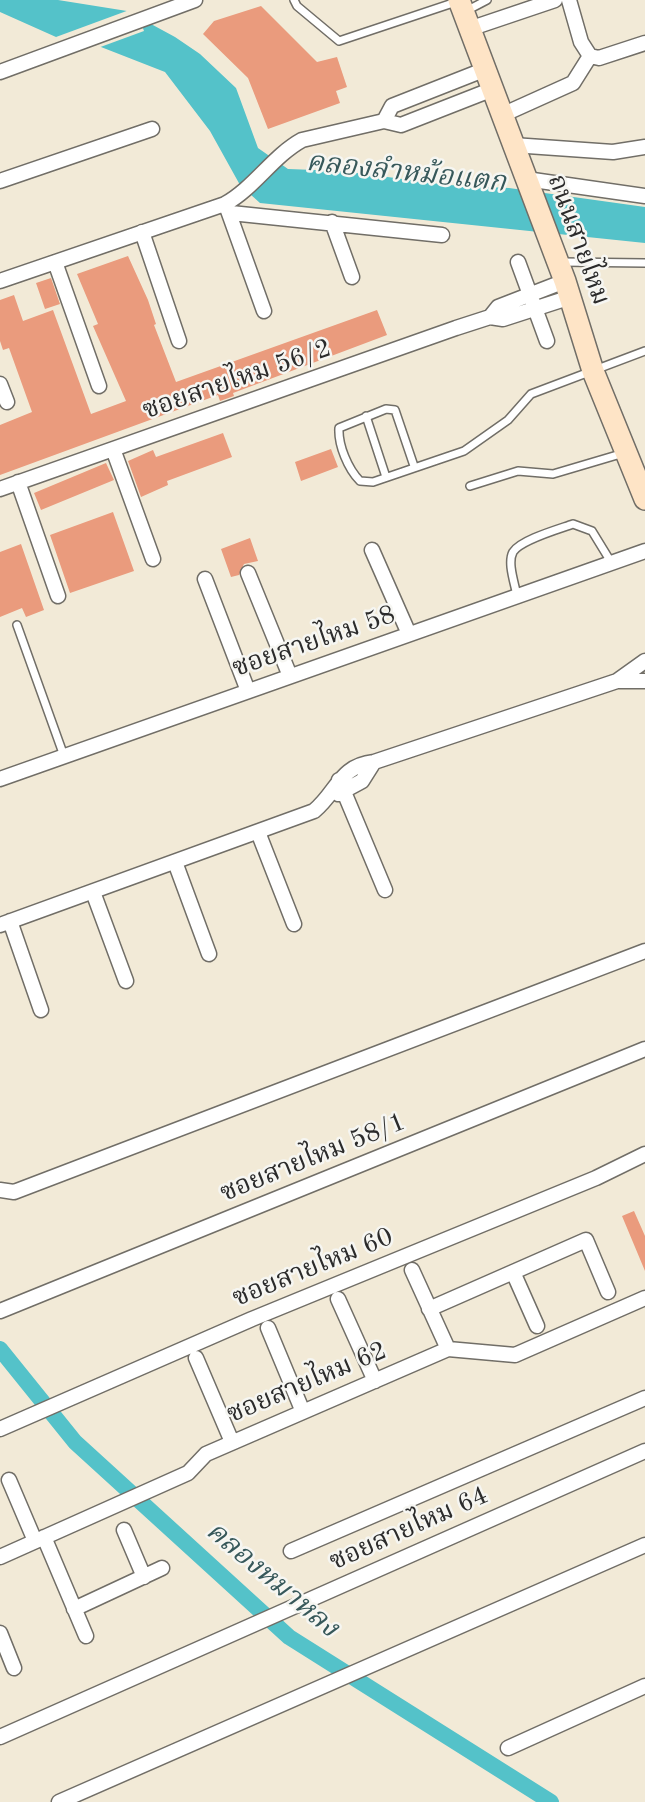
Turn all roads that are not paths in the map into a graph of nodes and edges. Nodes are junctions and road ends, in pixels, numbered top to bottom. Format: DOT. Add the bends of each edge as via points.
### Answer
graph roads {
  1 [pos="195,0"];
  2 [pos="294,0"];
  3 [pos="487,0"];
  4 [pos="555,0"];
  5 [pos="569,0"];
  6 [pos="173,4"];
  7 [pos="463,11"];
  8 [pos="645,43"];
  9 [pos="590,56"];
  10 [pos="0,72"];
  11 [pos="490,79"];
  12 [pos="502,115"];
  13 [pos="384,121"];
  14 [pos="152,129"];
  15 [pos="513,145"];
  16 [pos="645,146"];
  17 [pos="0,181"];
  18 [pos="527,182"];
  19 [pos="645,196"];
  20 [pos="230,205"];
  21 [pos="332,222"];
  22 [pos="142,232"];
  23 [pos="442,235"];
  24 [pos="55,262"];
  25 [pos="518,262"];
  26 [pos="645,263"];
  27 [pos="352,276"];
  28 [pos="565,280"];
  29 [pos="0,281"];
  30 [pos="529,293"];
  31 [pos="534,309"];
  32 [pos="264,312"];
  33 [pos="490,317"];
  34 [pos="179,341"];
  35 [pos="547,341"];
  36 [pos="645,351"];
  37 [pos="593,370"];
  38 [pos="0,383"];
  39 [pos="99,386"];
  40 [pos="7,402"];
  41 [pos="366,416"];
  42 [pos="113,449"];
  43 [pos="625,453"];
  44 [pos="415,466"];
  45 [pos="386,477"];
  46 [pos="18,482"];
  47 [pos="470,486"];
  48 [pos="0,489"];
  49 [pos="645,499"];
  50 [pos="372,550"];
  51 [pos="645,551"];
  52 [pos="152,559"];
  53 [pos="611,563"];
  54 [pos="248,573"];
  55 [pos="205,579"];
  56 [pos="58,596"];
  57 [pos="517,596"];
  58 [pos="18,625"];
  59 [pos="409,634"];
  60 [pos="645,661"];
  61 [pos="290,677"];
  62 [pos="617,681"];
  63 [pos="645,681"];
  64 [pos="248,691"];
  65 [pos="64,756"];
  66 [pos="0,779"];
  67 [pos="339,789"];
  68 [pos="258,832"];
  69 [pos="175,862"];
  70 [pos="385,890"];
  71 [pos="93,892"];
  72 [pos="5,923"];
  73 [pos="294,924"];
  74 [pos="645,951"];
  75 [pos="209,954"];
  76 [pos="125,981"];
  77 [pos="41,1010"];
  78 [pos="645,1049"];
  79 [pos="645,1154"];
  80 [pos="0,1190"];
  81 [pos="412,1270"];
  82 [pos="513,1272"];
  83 [pos="608,1292"];
  84 [pos="645,1298"];
  85 [pos="338,1299"];
  86 [pos="429,1309"];
  87 [pos="0,1311"];
  88 [pos="537,1326"];
  89 [pos="268,1328"];
  90 [pos="447,1349"];
  91 [pos="196,1358"];
  92 [pos="375,1381"];
  93 [pos="645,1398"];
  94 [pos="303,1412"];
  95 [pos="0,1429"];
  96 [pos="232,1443"];
  97 [pos="645,1451"];
  98 [pos="9,1480"];
  99 [pos="124,1530"];
  100 [pos="40,1539"];
  101 [pos="645,1545"];
  102 [pos="290,1551"];
  103 [pos="0,1557"];
  104 [pos="162,1568"];
  105 [pos="144,1577"];
  106 [pos="74,1609"];
  107 [pos="0,1633"];
  108 [pos="86,1636"];
  109 [pos="14,1668"];
  110 [pos="645,1686"];
  111 [pos="0,1737"];
  112 [pos="508,1748"];
  113 [pos="59,1802"];
  1 -- 6 [label="street"];
  2 -- 7 [label="lane" via="339,41"];
  3 -- 7 [label="lane"];
  4 -- 7 [label="street"];
  5 -- 9 [label="street" via="581,42"];
  6 -- 10 [label="street"];
  7 -- 11 [label="main road, ถนนสายไหม"];
  8 -- 9 [label="street" via="599,58"];
  9 -- 12 [label="street" via="573,83"];
  11 -- 12 [label="main road, ถนนสายไหม"];
  11 -- 13 [label="street" via="401,125"];
  11 -- 13 [label="street" via="392,106"];
  12 -- 15 [label="main road, ถนนสายไหม"];
  13 -- 20 [label="street" via="321,133 290,146"];
  14 -- 17 [label="street"];
  15 -- 16 [label="street" via="612,152"];
  15 -- 18 [label="main road, ถนนสายไหม"];
  18 -- 19 [label="street"];
  18 -- 28 [label="main road, ถนนสายไหม"];
  20 -- 21 [label="street"];
  20 -- 22 [label="street"];
  20 -- 32 [label="street"];
  21 -- 23 [label="street"];
  21 -- 27 [label="street"];
  22 -- 24 [label="street"];
  22 -- 34 [label="street"];
  24 -- 29 [label="street"];
  24 -- 39 [label="street"];
  25 -- 30 [label="street"];
  26 -- 28 [label="lane"];
  28 -- 30 [label="street, ซอยสายไหม 56/2"];
  28 -- 31 [label="street, ซอยสายไหม 56/2"];
  28 -- 37 [label="main road, ถนนสายไหม"];
  30 -- 31 [label="street"];
  30 -- 33 [label="street, ซอยสายไหม 56/2" via="498,307"];
  31 -- 33 [label="street, ซอยสายไหม 56/2" via="503,319"];
  31 -- 35 [label="street"];
  33 -- 42 [label="street, ซอยสายไหม 56/2"];
  36 -- 37 [label="lane"];
  37 -- 43 [label="main road, ถนนสายไหม"];
  37 -- 44 [label="lane" via="531,394 479,443"];
  38 -- 40 [label="street"];
  41 -- 44 [label="lane" via="395,410"];
  41 -- 45 [label="lane"];
  41 -- 45 [label="lane" via="341,426 339,438 352,473 360,481 366,484"];
  42 -- 46 [label="street, ซอยสายไหม 56/2"];
  42 -- 52 [label="street"];
  43 -- 47 [label="lane" via="553,474 518,471"];
  43 -- 49 [label="main road, ถนนสายไหม"];
  44 -- 45 [label="lane"];
  46 -- 48 [label="street, ซอยสายไหม 56/2"];
  46 -- 56 [label="street"];
  50 -- 59 [label="street"];
  51 -- 53 [label="street, ซอยสายไหม 58"];
  53 -- 57 [label="street, ซอยสายไหม 58"];
  53 -- 57 [label="lane" via="592,531 573,524 521,545 513,553"];
  54 -- 61 [label="street"];
  55 -- 64 [label="street"];
  57 -- 59 [label="street, ซอยสายไหม 58"];
  58 -- 65 [label="lane"];
  59 -- 61 [label="street, ซอยสายไหม 58"];
  60 -- 62 [label="street"];
  61 -- 64 [label="street, ซอยสายไหม 58"];
  62 -- 63 [label="street"];
  62 -- 67 [label="street" via="353,766"];
  64 -- 65 [label="street, ซอยสายไหม 58"];
  65 -- 66 [label="street, ซอยสายไหม 58"];
  67 -- 68 [label="street" via="314,811"];
  67 -- 70 [label="street"];
  68 -- 69 [label="street"];
  68 -- 73 [label="street"];
  69 -- 71 [label="street"];
  69 -- 75 [label="street"];
  71 -- 72 [label="street"];
  71 -- 76 [label="street"];
  72 -- 77 [label="street"];
  74 -- 80 [label="street" via="14,1192"];
  78 -- 87 [label="street, ซอยสายไหม 58/1"];
  79 -- 95 [label="street, ซอยสายไหม 60"];
  81 -- 86 [label="street"];
  82 -- 83 [label="street" via="586,1240"];
  82 -- 86 [label="street"];
  82 -- 88 [label="street"];
  84 -- 90 [label="street, ซอยสายไหม 62" via="515,1355"];
  85 -- 92 [label="street"];
  86 -- 90 [label="street"];
  89 -- 94 [label="street"];
  90 -- 92 [label="street, ซอยสายไหม 62"];
  91 -- 96 [label="street"];
  92 -- 94 [label="street, ซอยสายไหม 62"];
  93 -- 102 [label="street, ซอยสายไหม 64"];
  94 -- 96 [label="street, ซอยสายไหม 62"];
  96 -- 100 [label="street, ซอยสายไหม 62" via="206,1454 188,1473"];
  97 -- 111 [label="street, ซอยสายไหม 64"];
  98 -- 100 [label="street"];
  99 -- 105 [label="street"];
  100 -- 103 [label="street, ซอยสายไหม 62"];
  100 -- 106 [label="street"];
  101 -- 113 [label="street"];
  104 -- 105 [label="street"];
  105 -- 106 [label="street"];
  106 -- 108 [label="street"];
  107 -- 109 [label="street"];
  110 -- 112 [label="street"];
}
